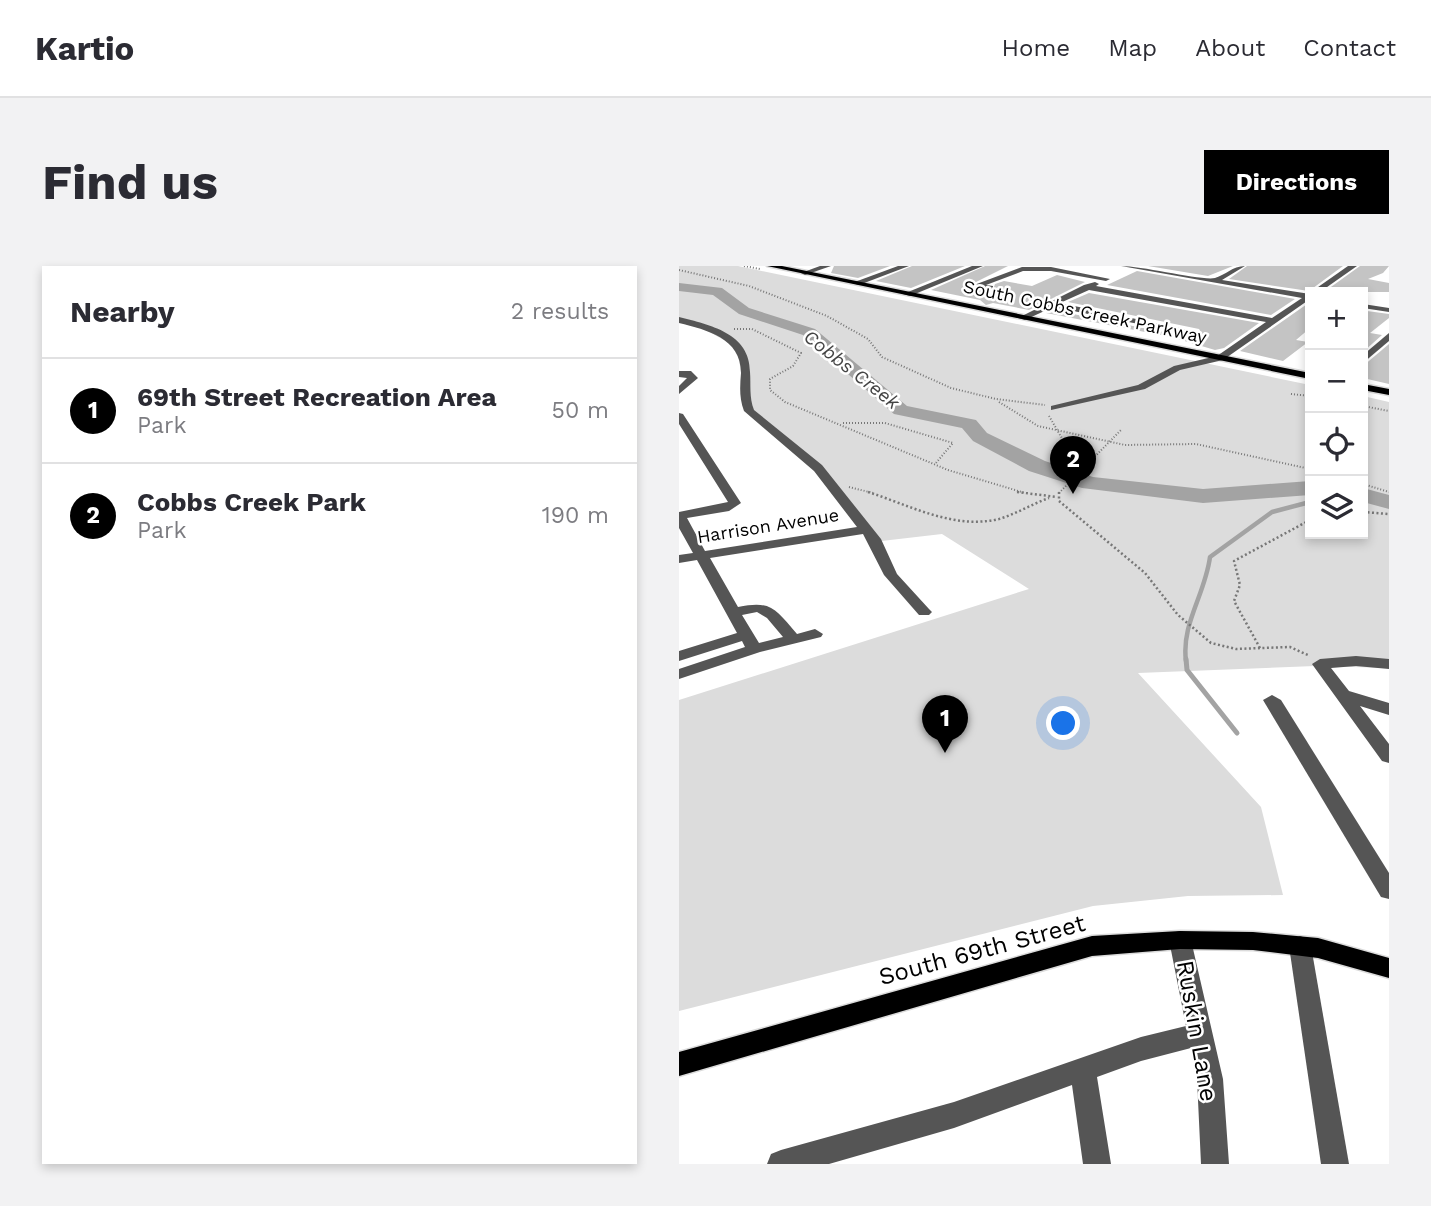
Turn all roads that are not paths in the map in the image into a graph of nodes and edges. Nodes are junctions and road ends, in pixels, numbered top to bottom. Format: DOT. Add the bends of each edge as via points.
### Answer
graph roads {
  1 [pos="771,266"];
  2 [pos="827,266"];
  3 [pos="905,266"];
  4 [pos="979,266"];
  5 [pos="1129,266"];
  6 [pos="1241,266"];
  7 [pos="1353,266"];
  8 [pos="1038,270"];
  9 [pos="806,273"];
  10 [pos="886,273"];
  11 [pos="911,278"];
  12 [pos="1106,279"];
  13 [pos="923,280"];
  14 [pos="1011,280"];
  15 [pos="1215,281"];
  16 [pos="856,283"];
  17 [pos="936,283"];
  18 [pos="1323,287"];
  19 [pos="990,288"];
  20 [pos="1087,288"];
  21 [pos="907,294"];
  22 [pos="1305,294"];
  23 [pos="1305,299"];
  24 [pos="1170,302"];
  25 [pos="1052,304"];
  26 [pos="1114,304"];
  27 [pos="1368,307"];
  28 [pos="1159,308"];
  29 [pos="1207,309"];
  30 [pos="1389,310"];
  31 [pos="1148,314"];
  32 [pos="1196,315"];
  33 [pos="1022,318"];
  34 [pos="679,320"];
  35 [pos="1137,320"];
  36 [pos="1185,321"];
  37 [pos="1273,321"];
  38 [pos="1175,328"];
  39 [pos="1194,331"];
  40 [pos="1110,335"];
  41 [pos="1389,336"];
  42 [pos="1368,355"];
  43 [pos="1220,358"];
  44 [pos="679,374"];
  45 [pos="1305,375"];
  46 [pos="1368,388"];
  47 [pos="679,391"];
  48 [pos="1389,392"];
  49 [pos="1055,408"];
  50 [pos="679,416"];
  51 [pos="679,516"];
  52 [pos="863,530"];
  53 [pos="704,556"];
  54 [pos="679,559"];
  55 [pos="734,612"];
  56 [pos="924,612"];
  57 [pos="815,634"];
  58 [pos="793,639"];
  59 [pos="750,642"];
  60 [pos="679,656"];
  61 [pos="1389,664"];
  62 [pos="679,674"];
  63 [pos="1346,696"];
  64 [pos="1272,700"];
  65 [pos="1389,709"];
  66 [pos="1389,757"];
  67 [pos="1389,891"];
  68 [pos="1180,940"];
  69 [pos="1300,946"];
  70 [pos="1389,968"];
  71 [pos="1201,1034"];
  72 [pos="679,1065"];
  73 [pos="1083,1071"];
  74 [pos="781,1164"];
  75 [pos="1097,1164"];
  76 [pos="1216,1164"];
  77 [pos="1335,1164"];
  1 -- 9 [label="main road, South Cobbs Creek Parkway"];
  2 -- 9 [label="street"];
  3 -- 10 [label="street"];
  4 -- 17 [label="street"];
  5 -- 12 [label="street"];
  5 -- 15 [label="street"];
  6 -- 15 [label="street"];
  7 -- 18 [label="street"];
  8 -- 12 [label="street"];
  8 -- 14 [label="street"];
  8 -- 19 [label="street" via="1019,269 978,285"];
  9 -- 16 [label="main road, South Cobbs Creek Parkway"];
  10 -- 11 [label="street"];
  10 -- 16 [label="street"];
  12 -- 20 [label="street"];
  13 -- 17 [label="street"];
  15 -- 22 [label="street"];
  16 -- 21 [label="main road, South Cobbs Creek Parkway"];
  17 -- 21 [label="street"];
  20 -- 25 [label="street"];
  20 -- 26 [label="street"];
  21 -- 33 [label="main road, South Cobbs Creek Parkway"];
  23 -- 37 [label="street"];
  24 -- 26 [label="street"];
  24 -- 28 [label="street"];
  24 -- 29 [label="street"];
  25 -- 26 [label="street"];
  25 -- 33 [label="street"];
  26 -- 35 [label="street"];
  27 -- 30 [label="street"];
  29 -- 32 [label="street"];
  29 -- 37 [label="street"];
  31 -- 35 [label="street"];
  33 -- 40 [label="main road, South Cobbs Creek Parkway"];
  34 -- 52 [label="street" via="735,343 744,357 743,400 749,411 818,468"];
  35 -- 38 [label="street"];
  35 -- 40 [label="street"];
  36 -- 38 [label="street"];
  37 -- 43 [label="street"];
  38 -- 39 [label="street"];
  40 -- 43 [label="main road, South Cobbs Creek Parkway"];
  41 -- 42 [label="street"];
  43 -- 45 [label="main road, South Cobbs Creek Parkway"];
  43 -- 49 [label="street" via="1177,368 1141,387"];
  44 -- 47 [label="street" via="693,378"];
  46 -- 48 [label="main road"];
  50 -- 51 [label="street" via="734,503"];
  51 -- 53 [label="street"];
  52 -- 53 [label="street, Harrison Avenue"];
  52 -- 56 [label="street" via="876,542 891,575"];
  53 -- 54 [label="street, Harrison Avenue"];
  53 -- 55 [label="street"];
  55 -- 58 [label="street" via="759,607"];
  55 -- 59 [label="street"];
  57 -- 58 [label="street"];
  58 -- 59 [label="street"];
  59 -- 60 [label="street"];
  59 -- 62 [label="street"];
  61 -- 63 [label="street" via="1320,664"];
  63 -- 65 [label="street"];
  63 -- 66 [label="street"];
  64 -- 67 [label="street"];
  68 -- 69 [label="main road, South 69th Street"];
  68 -- 71 [label="street, Ruskin Lane"];
  68 -- 72 [label="main road, South 69th Street" via="1092,946"];
  69 -- 70 [label="main road, South 69th Street"];
  69 -- 77 [label="street"];
  71 -- 73 [label="street" via="1141,1049"];
  71 -- 76 [label="street, Ruskin Lane" via="1210,1079"];
  73 -- 74 [label="street" via="954,1115"];
  73 -- 75 [label="street"];
}
